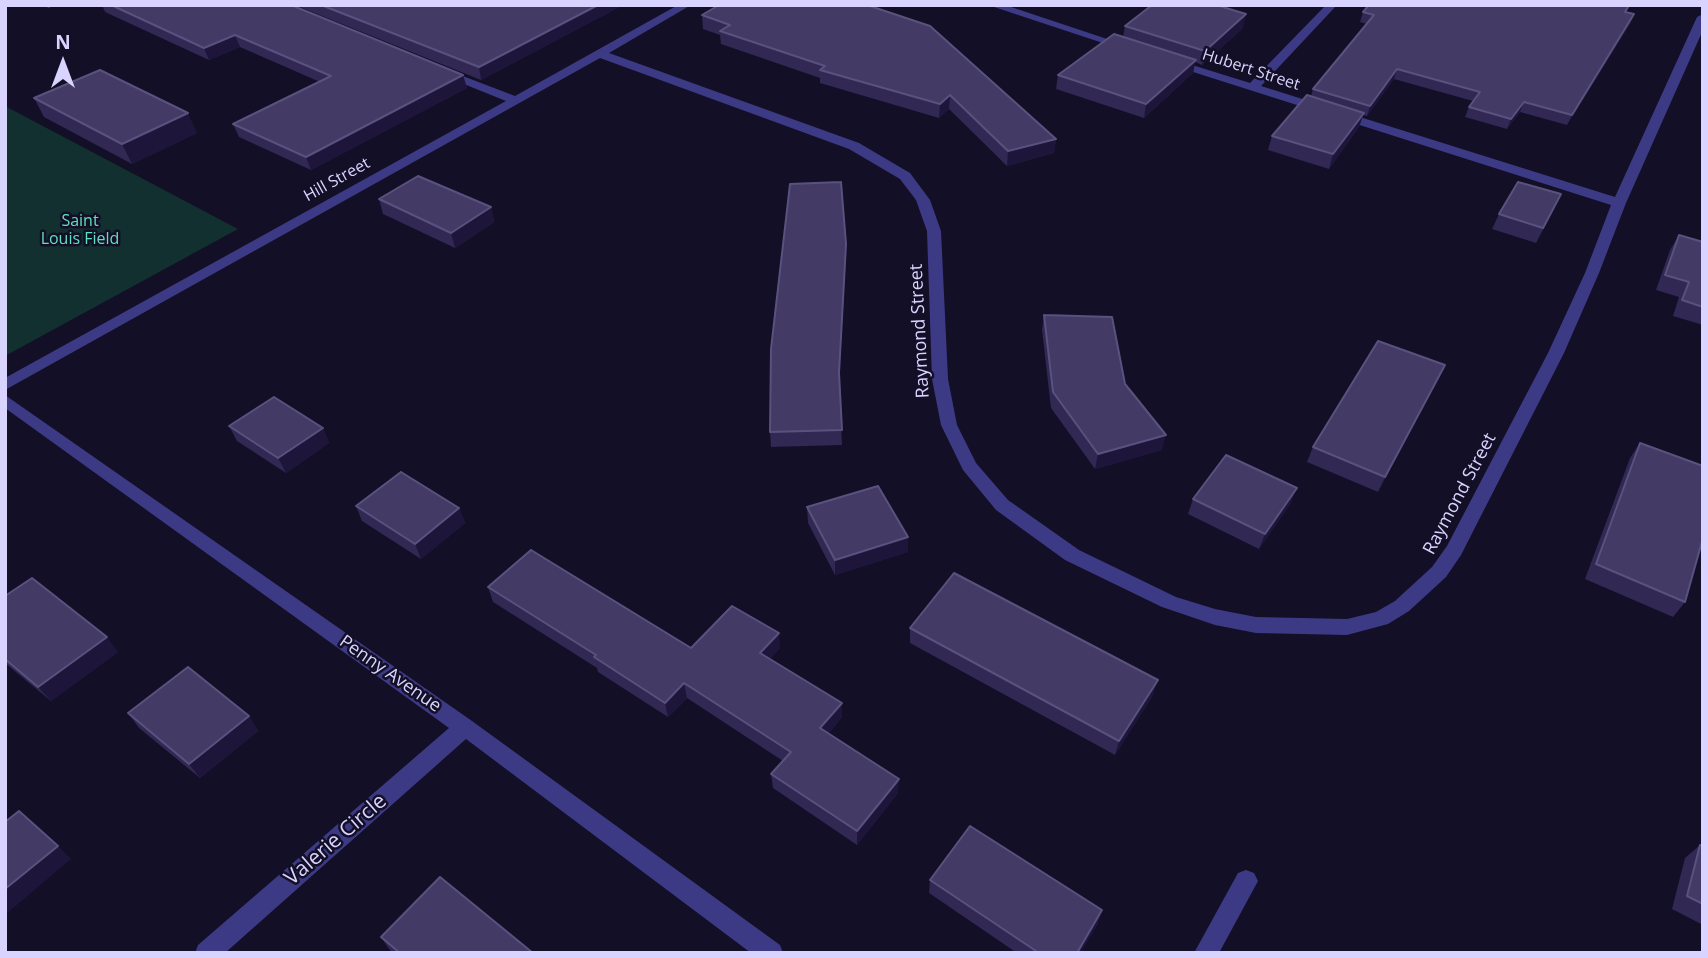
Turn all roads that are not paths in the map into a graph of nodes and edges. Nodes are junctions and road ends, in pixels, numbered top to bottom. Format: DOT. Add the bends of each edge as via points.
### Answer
graph roads {
  1 [pos="686,5"];
  2 [pos="993,5"];
  3 [pos="1332,5"];
  4 [pos="1703,17"];
  5 [pos="1136,50"];
  6 [pos="598,53"];
  7 [pos="1162,59"];
  8 [pos="427,65"];
  9 [pos="1253,87"];
  10 [pos="515,100"];
  11 [pos="1619,203"];
  12 [pos="5,385"];
  13 [pos="5,400"];
  14 [pos="465,727"];
  15 [pos="1246,881"];
  16 [pos="207,953"];
  17 [pos="771,953"];
  18 [pos="1206,953"];
  1 -- 6 [label="street, Hill Street"];
  2 -- 5 [label="street"];
  3 -- 9 [label="street"];
  4 -- 11 [label="street, Raymond Street"];
  6 -- 10 [label="street, Hill Street"];
  6 -- 11 [label="street, Raymond Street" via="854,146 905,176 923,200 934,231 940,379 949,425 983,485 1002,505 1072,555 1169,602 1256,625 1347,627 1381,618 1402,606 1439,572 1556,353"];
  7 -- 9 [label="street, Hubert Street"];
  8 -- 10 [label="street"];
  9 -- 11 [label="street, Hubert Street"];
  10 -- 12 [label="street, Hill Street"];
  13 -- 14 [label="street, Penny Avenue"];
  14 -- 16 [label="street, Valerie Circle"];
  14 -- 17 [label="street, Penny Avenue"];
  15 -- 18 [label="street"];
}
